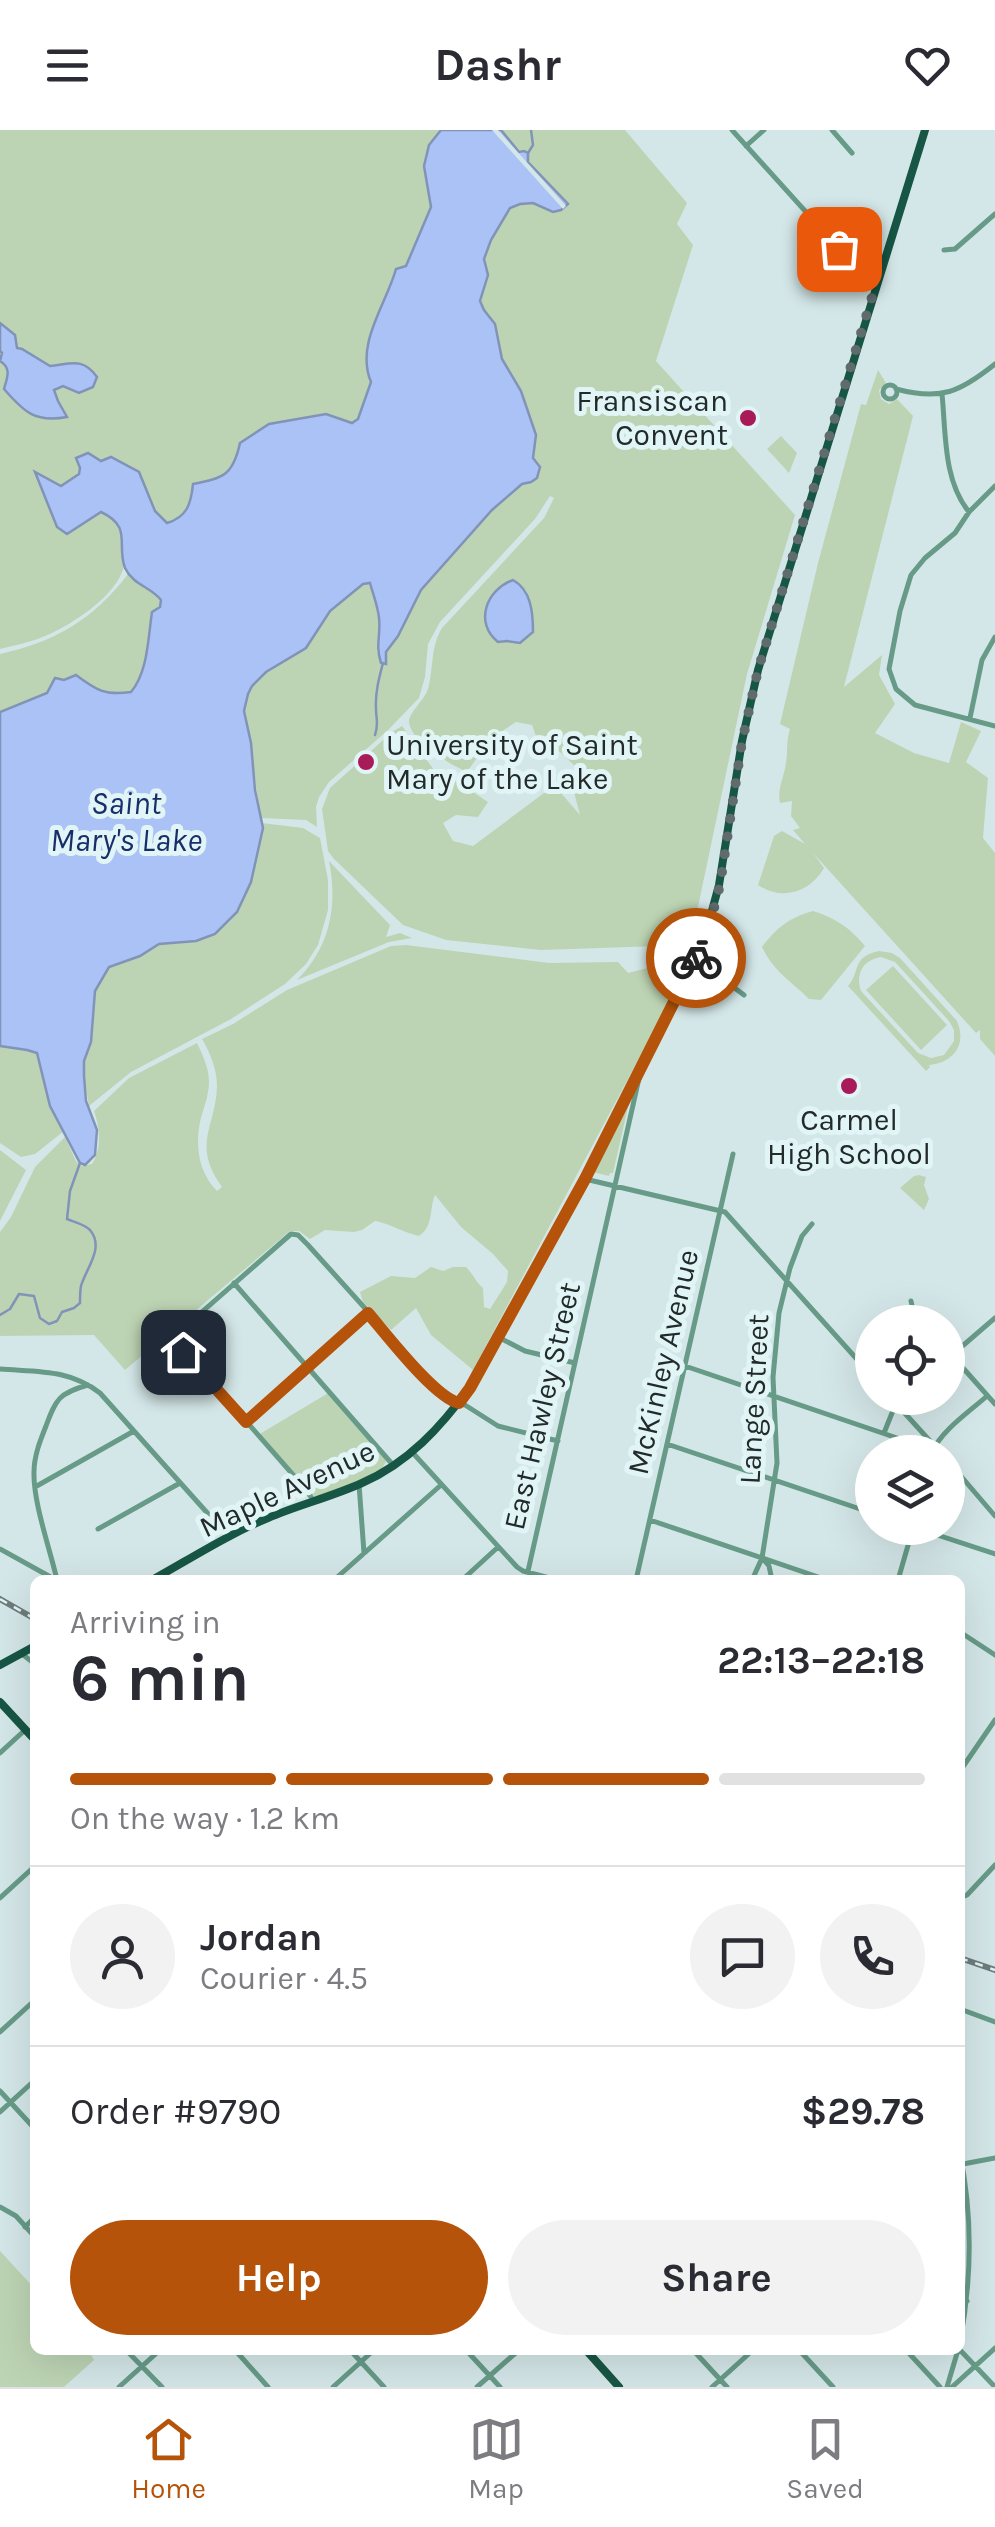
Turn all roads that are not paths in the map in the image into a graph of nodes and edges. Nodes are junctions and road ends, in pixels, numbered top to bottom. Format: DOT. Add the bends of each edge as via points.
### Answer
graph roads {
  1 [pos="732,130"];
  2 [pos="764,130"];
  3 [pos="832,130"];
  4 [pos="925,130"];
  5 [pos="746,146"];
  6 [pos="852,153"];
  7 [pos="995,214"];
  8 [pos="944,250"];
  9 [pos="876,284"];
  10 [pos="995,364"];
  11 [pos="896,390"];
  12 [pos="942,394"];
  13 [pos="995,486"];
  14 [pos="969,512"];
  15 [pos="995,637"];
  16 [pos="970,718"];
  17 [pos="995,726"];
  18 [pos="696,959"];
  19 [pos="744,995"];
  20 [pos="641,1066"];
  21 [pos="733,1154"];
  22 [pos="585,1179"];
  23 [pos="616,1187"];
  24 [pos="720,1210"];
  25 [pos="812,1224"];
  26 [pos="787,1279"];
  27 [pos="234,1283"];
  28 [pos="911,1301"];
  29 [pos="912,1305"];
  30 [pos="368,1313"];
  31 [pos="995,1318"];
  32 [pos="498,1337"];
  33 [pos="965,1341"];
  34 [pos="855,1357"];
  35 [pos="575,1363"];
  36 [pos="308,1366"];
  37 [pos="685,1366"];
  38 [pos="0,1369"];
  39 [pos="965,1370"];
  40 [pos="90,1385"];
  41 [pos="773,1396"];
  42 [pos="987,1396"];
  43 [pos="459,1403"];
  44 [pos="995,1404"];
  45 [pos="889,1415"];
  46 [pos="906,1415"];
  47 [pos="246,1422"];
  48 [pos="134,1431"];
  49 [pos="884,1433"];
  50 [pos="890,1435"];
  51 [pos="921,1435"];
  52 [pos="948,1435"];
  53 [pos="558,1441"];
  54 [pos="667,1444"];
  55 [pos="412,1452"];
  56 [pos="393,1465"];
  57 [pos="776,1479"];
  58 [pos="965,1480"];
  59 [pos="180,1483"];
  60 [pos="360,1484"];
  61 [pos="441,1485"];
  62 [pos="35,1487"];
  63 [pos="314,1502"];
  64 [pos="855,1506"];
  65 [pos="995,1516"];
  66 [pos="650,1520"];
  67 [pos="98,1529"];
  68 [pos="243,1530"];
  69 [pos="965,1544"];
  70 [pos="909,1545"];
  71 [pos="498,1548"];
  72 [pos="0,1549"];
  73 [pos="364,1553"];
  74 [pos="995,1554"];
  75 [pos="762,1558"];
  76 [pos="47,1575"];
  77 [pos="55,1575"];
  78 [pos="161,1575"];
  79 [pos="340,1575"];
  80 [pos="468,1575"];
  81 [pos="525,1575"];
  82 [pos="526,1575"];
  83 [pos="637,1575"];
  84 [pos="754,1575"];
  85 [pos="771,1575"];
  86 [pos="812,1575"];
  87 [pos="900,1575"];
  88 [pos="965,1635"];
  89 [pos="30,1649"];
  90 [pos="22,1654"];
  91 [pos="995,1655"];
  92 [pos="30,1660"];
  93 [pos="0,1666"];
  94 [pos="0,1702"];
  95 [pos="995,1720"];
  96 [pos="26,1730"];
  97 [pos="30,1734"];
  98 [pos="0,1753"];
  99 [pos="965,1764"];
  100 [pos="995,1865"];
  101 [pos="30,1871"];
  102 [pos="965,1895"];
  103 [pos="0,1898"];
  104 [pos="30,2005"];
  105 [pos="965,2012"];
  106 [pos="995,2022"];
  107 [pos="0,2032"];
  108 [pos="30,2084"];
  109 [pos="0,2091"];
  110 [pos="10,2102"];
  111 [pos="0,2112"];
  112 [pos="30,2124"];
  113 [pos="995,2158"];
  114 [pos="965,2163"];
  115 [pos="965,2182"];
  116 [pos="0,2207"];
  117 [pos="30,2222"];
  118 [pos="25,2226"];
  119 [pos="30,2232"];
  120 [pos="965,2299"];
  121 [pos="967,2301"];
  122 [pos="965,2313"];
  123 [pos="995,2348"];
  124 [pos="131,2355"];
  125 [pos="154,2355"];
  126 [pos="239,2355"];
  127 [pos="355,2355"];
  128 [pos="369,2355"];
  129 [pos="471,2355"];
  130 [pos="513,2355"];
  131 [pos="590,2355"];
  132 [pos="698,2355"];
  133 [pos="748,2355"];
  134 [pos="804,2355"];
  135 [pos="911,2355"];
  136 [pos="957,2355"];
  137 [pos="965,2355"];
  138 [pos="361,2362"];
  139 [pos="976,2365"];
  140 [pos="142,2366"];
  141 [pos="490,2376"];
  142 [pos="720,2380"];
  143 [pos="119,2387"];
  144 [pos="162,2387"];
  145 [pos="268,2387"];
  146 [pos="333,2387"];
  147 [pos="384,2387"];
  148 [pos="477,2387"];
  149 [pos="500,2387"];
  150 [pos="619,2387"];
  151 [pos="712,2387"];
  152 [pos="726,2387"];
  153 [pos="833,2387"];
  154 [pos="946,2387"];
  155 [pos="995,2387"];
  1 -- 5 [label="street"];
  2 -- 5 [label="street"];
  3 -- 6 [label="street"];
  4 -- 9 [label="main road, Maple Avenue"];
  5 -- 9 [label="street"];
  7 -- 8 [label="street"];
  9 -- 18 [label="main road, Maple Avenue" via="766,641 720,885"];
  10 -- 12 [label="street" via="970,384"];
  11 -- 12 [label="street"];
  12 -- 14 [label="street" via="950,469"];
  13 -- 14 [label="street"];
  14 -- 16 [label="street" via="912,575 889,669 896,689 914,706"];
  15 -- 16 [label="street" via="982,660"];
  16 -- 17 [label="street"];
  18 -- 19 [label="street"];
  18 -- 20 [label="main road, Maple Avenue"];
  20 -- 22 [label="main road, Maple Avenue"];
  20 -- 23 [label="street, East Hawley Street"];
  21 -- 24 [label="street, McKinley Avenue"];
  22 -- 23 [label="street"];
  22 -- 32 [label="main road, Maple Avenue"];
  23 -- 24 [label="street"];
  23 -- 35 [label="street, East Hawley Street"];
  24 -- 26 [label="street"];
  24 -- 37 [label="street, McKinley Avenue"];
  25 -- 26 [label="street, Lange Street"];
  26 -- 34 [label="street"];
  26 -- 41 [label="street, Lange Street"];
  27 -- 30 [label="street" via="296,1234"];
  27 -- 36 [label="street"];
  27 -- 47 [label="street" via="175,1337"];
  28 -- 29 [label="street"];
  30 -- 36 [label="street"];
  30 -- 43 [label="street" via="437,1390"];
  31 -- 33 [label="street"];
  32 -- 35 [label="street"];
  32 -- 43 [label="main road, Maple Avenue"];
  35 -- 53 [label="street, East Hawley Street"];
  36 -- 47 [label="street"];
  36 -- 56 [label="street"];
  37 -- 41 [label="street"];
  37 -- 54 [label="street, McKinley Avenue"];
  38 -- 40 [label="street" via="65,1374"];
  39 -- 42 [label="street"];
  40 -- 48 [label="street"];
  40 -- 62 [label="street" via="68,1390 53,1406 35,1459"];
  41 -- 49 [label="street"];
  41 -- 57 [label="street, Lange Street"];
  42 -- 44 [label="street"];
  42 -- 52 [label="street"];
  43 -- 53 [label="street" via="498,1426"];
  43 -- 55 [label="main road, Maple Avenue"];
  45 -- 49 [label="street"];
  46 -- 51 [label="street"];
  47 -- 63 [label="street"];
  48 -- 59 [label="street"];
  48 -- 62 [label="street"];
  49 -- 50 [label="street"];
  53 -- 82 [label="street, East Hawley Street"];
  54 -- 57 [label="street"];
  54 -- 66 [label="street, McKinley Avenue"];
  55 -- 56 [label="main road, Maple Avenue"];
  55 -- 61 [label="street"];
  56 -- 60 [label="main road, Maple Avenue"];
  57 -- 64 [label="street"];
  57 -- 75 [label="street, Lange Street"];
  58 -- 65 [label="street"];
  59 -- 67 [label="street"];
  59 -- 68 [label="street" via="210,1516"];
  60 -- 63 [label="main road, Maple Avenue"];
  60 -- 73 [label="street"];
  61 -- 71 [label="street"];
  61 -- 73 [label="street"];
  62 -- 77 [label="street"];
  63 -- 68 [label="main road, Maple Avenue"];
  66 -- 75 [label="street"];
  66 -- 83 [label="street, McKinley Avenue"];
  68 -- 78 [label="main road, Maple Avenue"];
  69 -- 74 [label="street"];
  70 -- 87 [label="street"];
  71 -- 80 [label="street"];
  71 -- 81 [label="street"];
  72 -- 76 [label="street"];
  73 -- 79 [label="street"];
  75 -- 84 [label="street, Lange Street"];
  75 -- 85 [label="street"];
  75 -- 86 [label="street"];
  88 -- 91 [label="street"];
  89 -- 90 [label="main road"];
  90 -- 92 [label="street"];
  90 -- 93 [label="main road"];
  94 -- 96 [label="main road"];
  95 -- 99 [label="street"];
  96 -- 97 [label="main road"];
  96 -- 98 [label="street"];
  100 -- 102 [label="street"];
  101 -- 103 [label="street"];
  104 -- 107 [label="street"];
  105 -- 106 [label="street"];
  108 -- 110 [label="street"];
  109 -- 110 [label="street"];
  110 -- 111 [label="street"];
  110 -- 112 [label="street"];
  113 -- 114 [label="street"];
  115 -- 121 [label="street"];
  116 -- 118 [label="street"];
  117 -- 118 [label="street"];
  118 -- 119 [label="street"];
  120 -- 121 [label="street"];
  121 -- 122 [label="street"];
  123 -- 139 [label="street"];
  124 -- 140 [label="street"];
  125 -- 140 [label="street"];
  126 -- 145 [label="street"];
  127 -- 138 [label="street"];
  128 -- 138 [label="street"];
  129 -- 141 [label="street"];
  130 -- 141 [label="street"];
  131 -- 150 [label="main road"];
  132 -- 142 [label="street"];
  133 -- 142 [label="street"];
  134 -- 153 [label="street"];
  135 -- 154 [label="street"];
  136 -- 154 [label="street"];
  137 -- 139 [label="street"];
  138 -- 146 [label="street"];
  138 -- 147 [label="street"];
  139 -- 154 [label="street"];
  139 -- 155 [label="street"];
  140 -- 143 [label="street"];
  140 -- 144 [label="street"];
  141 -- 148 [label="street"];
  141 -- 149 [label="street"];
  142 -- 151 [label="street"];
  142 -- 152 [label="street"];
}
